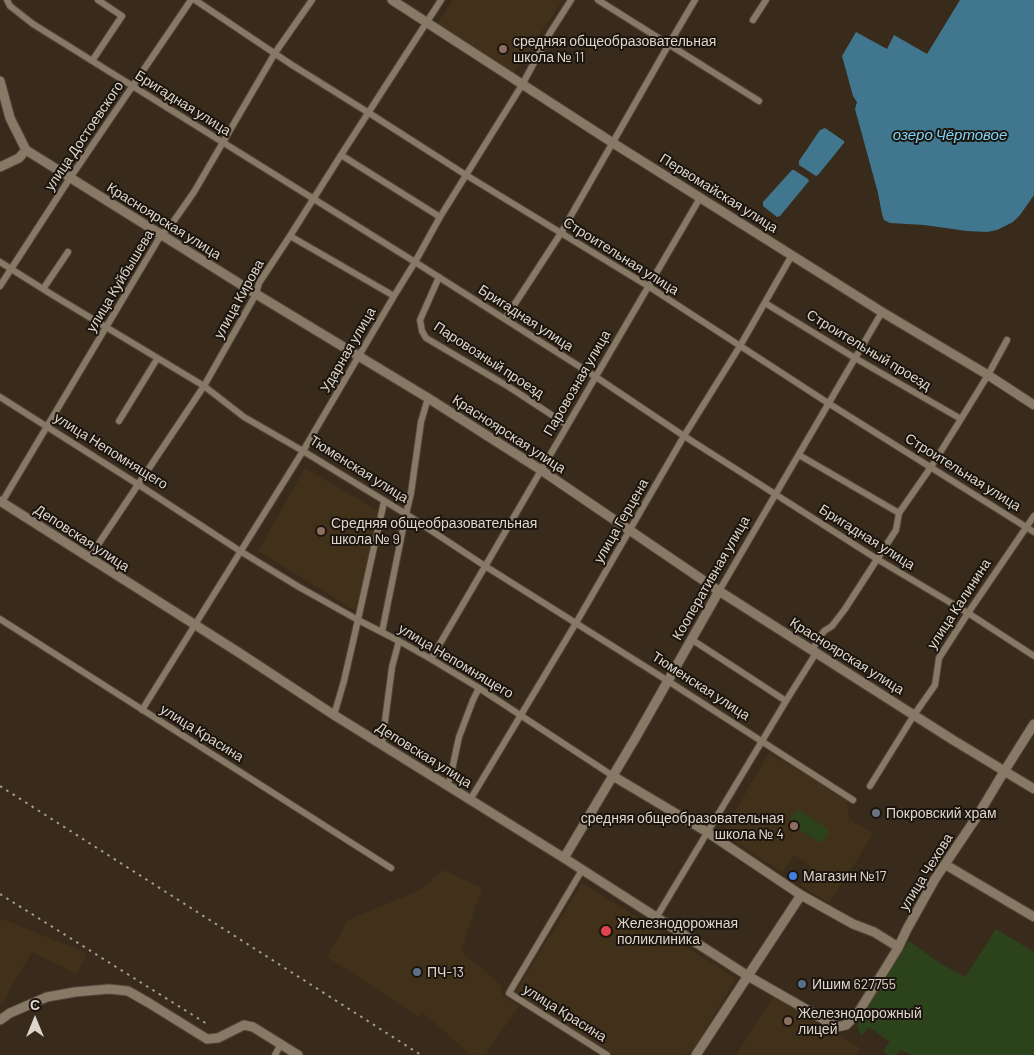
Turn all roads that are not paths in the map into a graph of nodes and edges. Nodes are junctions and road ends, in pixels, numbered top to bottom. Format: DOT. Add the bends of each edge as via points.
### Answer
graph roads {
  1 [pos="7,0"];
  2 [pos="98,0"];
  3 [pos="191,0"];
  4 [pos="195,0"];
  5 [pos="312,0"];
  6 [pos="392,0"];
  7 [pos="441,0"];
  8 [pos="571,0"];
  9 [pos="598,0"];
  10 [pos="695,0"];
  11 [pos="766,0"];
  12 [pos="753,20"];
  13 [pos="427,23"];
  14 [pos="669,44"];
  15 [pos="275,53"];
  16 [pos="92,61"];
  17 [pos="0,81"];
  18 [pos="522,84"];
  19 [pos="133,86"];
  20 [pos="759,101"];
  21 [pos="369,113"];
  22 [pos="222,142"];
  23 [pos="613,143"];
  24 [pos="26,150"];
  25 [pos="341,155"];
  26 [pos="0,167"];
  27 [pos="466,175"];
  28 [pos="70,178"];
  29 [pos="700,198"];
  30 [pos="313,199"];
  31 [pos="440,217"];
  32 [pos="561,233"];
  33 [pos="161,235"];
  34 [pos="290,236"];
  35 [pos="68,252"];
  36 [pos="792,255"];
  37 [pos="0,262"];
  38 [pos="415,262"];
  39 [pos="11,269"];
  40 [pos="439,277"];
  41 [pos="0,286"];
  42 [pos="648,286"];
  43 [pos="43,289"];
  44 [pos="256,294"];
  45 [pos="394,296"];
  46 [pos="765,303"];
  47 [pos="882,312"];
  48 [pos="505,319"];
  49 [pos="106,328"];
  50 [pos="1006,340"];
  51 [pos="740,346"];
  52 [pos="359,356"];
  53 [pos="855,358"];
  54 [pos="157,359"];
  55 [pos="988,375"];
  56 [pos="596,377"];
  57 [pos="204,386"];
  58 [pos="0,397"];
  59 [pos="428,398"];
  60 [pos="828,403"];
  61 [pos="1034,405"];
  62 [pos="961,419"];
  63 [pos="119,420"];
  64 [pos="567,425"];
  65 [pos="46,426"];
  66 [pos="684,436"];
  67 [pos="303,451"];
  68 [pos="799,455"];
  69 [pos="931,467"];
  70 [pos="541,470"];
  71 [pos="139,485"];
  72 [pos="775,494"];
  73 [pos="1,502"];
  74 [pos="384,502"];
  75 [pos="899,513"];
  76 [pos="406,514"];
  77 [pos="1034,516"];
  78 [pos="1027,527"];
  79 [pos="630,530"];
  80 [pos="1034,532"];
  81 [pos="240,551"];
  82 [pos="89,558"];
  83 [pos="877,559"];
  84 [pos="485,566"];
  85 [pos="719,591"];
  86 [pos="968,613"];
  87 [pos="0,619"];
  88 [pos="358,620"];
  89 [pos="576,623"];
  90 [pos="195,625"];
  91 [pos="382,632"];
  92 [pos="691,639"];
  93 [pos="399,641"];
  94 [pos="814,652"];
  95 [pos="1034,656"];
  96 [pos="430,659"];
  97 [pos="668,681"];
  98 [pos="479,688"];
  99 [pos="786,701"];
  100 [pos="142,710"];
  101 [pos="334,715"];
  102 [pos="914,715"];
  103 [pos="520,716"];
  104 [pos="1033,727"];
  105 [pos="762,741"];
  106 [pos="382,744"];
  107 [pos="1005,770"];
  108 [pos="613,776"];
  109 [pos="450,779"];
  110 [pos="870,786"];
  111 [pos="1034,789"];
  112 [pos="470,800"];
  113 [pos="853,800"];
  114 [pos="707,832"];
  115 [pos="564,858"];
  116 [pos="946,865"];
  117 [pos="391,868"];
  118 [pos="582,870"];
  119 [pos="801,895"];
  120 [pos="1034,917"];
  121 [pos="656,918"];
  122 [pos="898,948"];
  123 [pos="748,976"];
  124 [pos="0,1020"];
  125 [pos="836,1027"];
  126 [pos="281,1044"];
  127 [pos="275,1055"];
  128 [pos="298,1055"];
  129 [pos="607,1055"];
  130 [pos="696,1055"];
  1 -- 16 [label="street, Бригадная улица" via="32,24"];
  2 -- 16 [label="street" via="122,16"];
  3 -- 19 [label="street, улица Достоевского"];
  4 -- 15 [label="street, Строительная улица"];
  5 -- 15 [label="street, улица Куйбышева"];
  6 -- 13 [label="main road, Первомайская улица"];
  7 -- 13 [label="street, улица Кирова"];
  8 -- 18 [label="street, Ударная улица"];
  9 -- 14 [label="street"];
  10 -- 14 [label="street"];
  11 -- 12 [label="street"];
  13 -- 18 [label="main road, Первомайская улица"];
  13 -- 21 [label="street, улица Кирова"];
  14 -- 20 [label="street"];
  14 -- 23 [label="street"];
  15 -- 21 [label="street, Строительная улица"];
  15 -- 22 [label="street, улица Куйбышева"];
  16 -- 19 [label="street, Бригадная улица"];
  17 -- 24 [label="main road" via="10,118"];
  18 -- 23 [label="main road, Первомайская улица"];
  18 -- 27 [label="street, Ударная улица"];
  19 -- 22 [label="street, Бригадная улица"];
  19 -- 28 [label="street, улица Достоевского"];
  21 -- 25 [label="street, улица Кирова"];
  21 -- 27 [label="street, Строительная улица"];
  22 -- 30 [label="street, Бригадная улица"];
  22 -- 33 [label="street, улица Куйбышева" via="194,192 172,225"];
  23 -- 29 [label="main road, Первомайская улица"];
  23 -- 32 [label="street"];
  24 -- 26 [label="main road" via="19,158"];
  24 -- 28 [label="main road, Красноярская улица"];
  25 -- 30 [label="street, улица Кирова"];
  25 -- 31 [label="street"];
  27 -- 31 [label="street, Ударная улица"];
  27 -- 32 [label="street, Строительная улица"];
  28 -- 33 [label="main road, Красноярская улица"];
  28 -- 39 [label="street, улица Достоевского"];
  29 -- 36 [label="main road, Первомайская улица"];
  29 -- 42 [label="street, Паровозная улица"];
  30 -- 34 [label="street, улица Кирова"];
  30 -- 38 [label="street, Бригадная улица"];
  31 -- 38 [label="street, Ударная улица"];
  32 -- 42 [label="street, Строительная улица"];
  32 -- 48 [label="street"];
  33 -- 44 [label="main road, Красноярская улица"];
  33 -- 49 [label="street, улица Куйбышева"];
  34 -- 44 [label="street, улица Кирова" via="258,283"];
  34 -- 45 [label="street"];
  35 -- 43 [label="street"];
  36 -- 46 [label="street, улица Герцена"];
  36 -- 47 [label="main road, Первомайская улица"];
  37 -- 39 [label="street, Тюменская улица"];
  38 -- 40 [label="street, Бригадная улица"];
  38 -- 45 [label="street, Ударная улица"];
  39 -- 41 [label="street, улица Достоевского"];
  39 -- 43 [label="street, Тюменская улица"];
  40 -- 48 [label="street, Бригадная улица"];
  40 -- 64 [label="street, Паровозный проезд" via="420,320 426,338"];
  42 -- 51 [label="street, Строительная улица"];
  42 -- 56 [label="street, Паровозная улица"];
  43 -- 49 [label="street, Тюменская улица"];
  44 -- 52 [label="main road, Красноярская улица"];
  44 -- 57 [label="street, улица Кирова"];
  45 -- 52 [label="street, Ударная улица"];
  46 -- 51 [label="street, улица Герцена"];
  46 -- 53 [label="street, Строительный проезд"];
  47 -- 53 [label="street, Кооперативная улица"];
  47 -- 55 [label="main road, Первомайская улица"];
  48 -- 56 [label="street, Бригадная улица"];
  49 -- 54 [label="street, Тюменская улица"];
  49 -- 65 [label="street, улица Куйбышева"];
  50 -- 55 [label="street"];
  51 -- 60 [label="street, Строительная улица"];
  51 -- 66 [label="street, улица Герцена"];
  52 -- 59 [label="main road, Красноярская улица"];
  52 -- 67 [label="street, Ударная улица"];
  53 -- 60 [label="street, Кооперативная улица"];
  53 -- 62 [label="street, Строительный проезд"];
  54 -- 57 [label="street, Тюменская улица"];
  54 -- 63 [label="street"];
  55 -- 61 [label="main road, Первомайская улица"];
  55 -- 62 [label="street"];
  56 -- 64 [label="street, Паровозная улица"];
  56 -- 66 [label="street, Бригадная улица"];
  57 -- 67 [label="street, Тюменская улица" via="244,417"];
  57 -- 71 [label="street, улица Кирова"];
  58 -- 65 [label="street, улица Непомнящего"];
  59 -- 70 [label="main road, Красноярская улица"];
  59 -- 76 [label="street"];
  60 -- 68 [label="street, Кооперативная улица"];
  60 -- 69 [label="street, Строительная улица"];
  62 -- 69 [label="street"];
  64 -- 70 [label="street, Паровозная улица"];
  65 -- 71 [label="street, улица Непомнящего"];
  65 -- 73 [label="street, улица Куйбышева"];
  66 -- 72 [label="street, Бригадная улица"];
  66 -- 79 [label="street, улица Герцена"];
  67 -- 74 [label="street, Тюменская улица"];
  67 -- 81 [label="street, Ударная улица"];
  68 -- 72 [label="street, Кооперативная улица"];
  68 -- 75 [label="street"];
  69 -- 75 [label="street"];
  69 -- 78 [label="street, Строительная улица"];
  70 -- 79 [label="main road, Красноярская улица"];
  70 -- 84 [label="street, Паровозная улица"];
  71 -- 81 [label="street, улица Непомнящего"];
  71 -- 82 [label="street, улица Кирова"];
  72 -- 83 [label="street, Бригадная улица"];
  72 -- 85 [label="street, Кооперативная улица"];
  73 -- 82 [label="main road, Деповская улица"];
  74 -- 76 [label="street, Тюменская улица"];
  74 -- 88 [label="street"];
  75 -- 83 [label="street" via="896,530"];
  76 -- 84 [label="street, Тюменская улица"];
  76 -- 91 [label="street"];
  77 -- 78 [label="street, улица Калинина"];
  78 -- 80 [label="street, Строительная улица"];
  78 -- 86 [label="street, улица Калинина"];
  79 -- 85 [label="main road, Красноярская улица"];
  79 -- 89 [label="street, улица Герцена"];
  81 -- 88 [label="street, улица Непомнящего"];
  81 -- 90 [label="street, Ударная улица"];
  82 -- 90 [label="main road, Деповская улица"];
  83 -- 86 [label="street, Бригадная улица"];
  83 -- 94 [label="street" via="845,609 824,631"];
  84 -- 89 [label="street, Тюменская улица"];
  84 -- 96 [label="street, Паровозная улица"];
  85 -- 92 [label="main road, Кооперативная улица"];
  85 -- 94 [label="main road, Красноярская улица"];
  86 -- 95 [label="street, Бригадная улица"];
  86 -- 102 [label="street, улица Калинина" via="939,658 935,685"];
  87 -- 100 [label="street, улица Красина"];
  88 -- 91 [label="street, улица Непомнящего"];
  88 -- 101 [label="street"];
  89 -- 97 [label="street, Тюменская улица"];
  89 -- 103 [label="street, улица Герцена"];
  90 -- 100 [label="street, Ударная улица"];
  90 -- 101 [label="main road, Деповская улица"];
  91 -- 93 [label="street, улица Непомнящего"];
  92 -- 97 [label="main road, Кооперативная улица"];
  92 -- 99 [label="street"];
  93 -- 96 [label="street, улица Непомнящего"];
  93 -- 106 [label="street" via="392,667"];
  94 -- 99 [label="street"];
  94 -- 102 [label="main road, Красноярская улица"];
  96 -- 98 [label="street, улица Непомнящего"];
  97 -- 105 [label="street, Тюменская улица"];
  97 -- 108 [label="main road, Кооперативная улица"];
  98 -- 103 [label="street, улица Непомнящего"];
  98 -- 109 [label="street" via="459,737"];
  99 -- 105 [label="street"];
  100 -- 117 [label="street, улица Красина"];
  101 -- 106 [label="main road, Деповская улица"];
  102 -- 107 [label="main road, Красноярская улица"];
  102 -- 110 [label="street, улица Калинина"];
  103 -- 108 [label="street, улица Непомнящего"];
  103 -- 112 [label="street, улица Герцена"];
  104 -- 107 [label="main road, улица Чехова"];
  105 -- 113 [label="street, Тюменская улица"];
  105 -- 114 [label="street"];
  106 -- 112 [label="main road, Деповская улица"];
  107 -- 111 [label="main road, Красноярская улица"];
  107 -- 116 [label="main road, улица Чехова"];
  108 -- 114 [label="main road, улица Непомнящего"];
  108 -- 115 [label="main road, Кооперативная улица"];
  112 -- 115 [label="main road, Деповская улица"];
  114 -- 119 [label="main road, улица Непомнящего"];
  114 -- 121 [label="street"];
  115 -- 118 [label="main road, Деповская улица"];
  116 -- 120 [label="main road"];
  116 -- 122 [label="main road, улица Чехова"];
  118 -- 121 [label="main road, Деповская улица"];
  118 -- 129 [label="street, улица Красина" via="509,993"];
  119 -- 122 [label="main road, улица Непомнящего" via="874,932"];
  119 -- 123 [label="main road"];
  121 -- 123 [label="main road, Деповская улица"];
  122 -- 125 [label="main road, улица Чехова" via="858,1012 846,1026"];
  123 -- 125 [label="main road, Деповская улица"];
  123 -- 130 [label="main road"];
  124 -- 126 [label="main road" via="47,997 109,989 128,991 208,1039 218,1038 244,1024"];
  126 -- 127 [label="street"];
  126 -- 128 [label="main road"];
}
